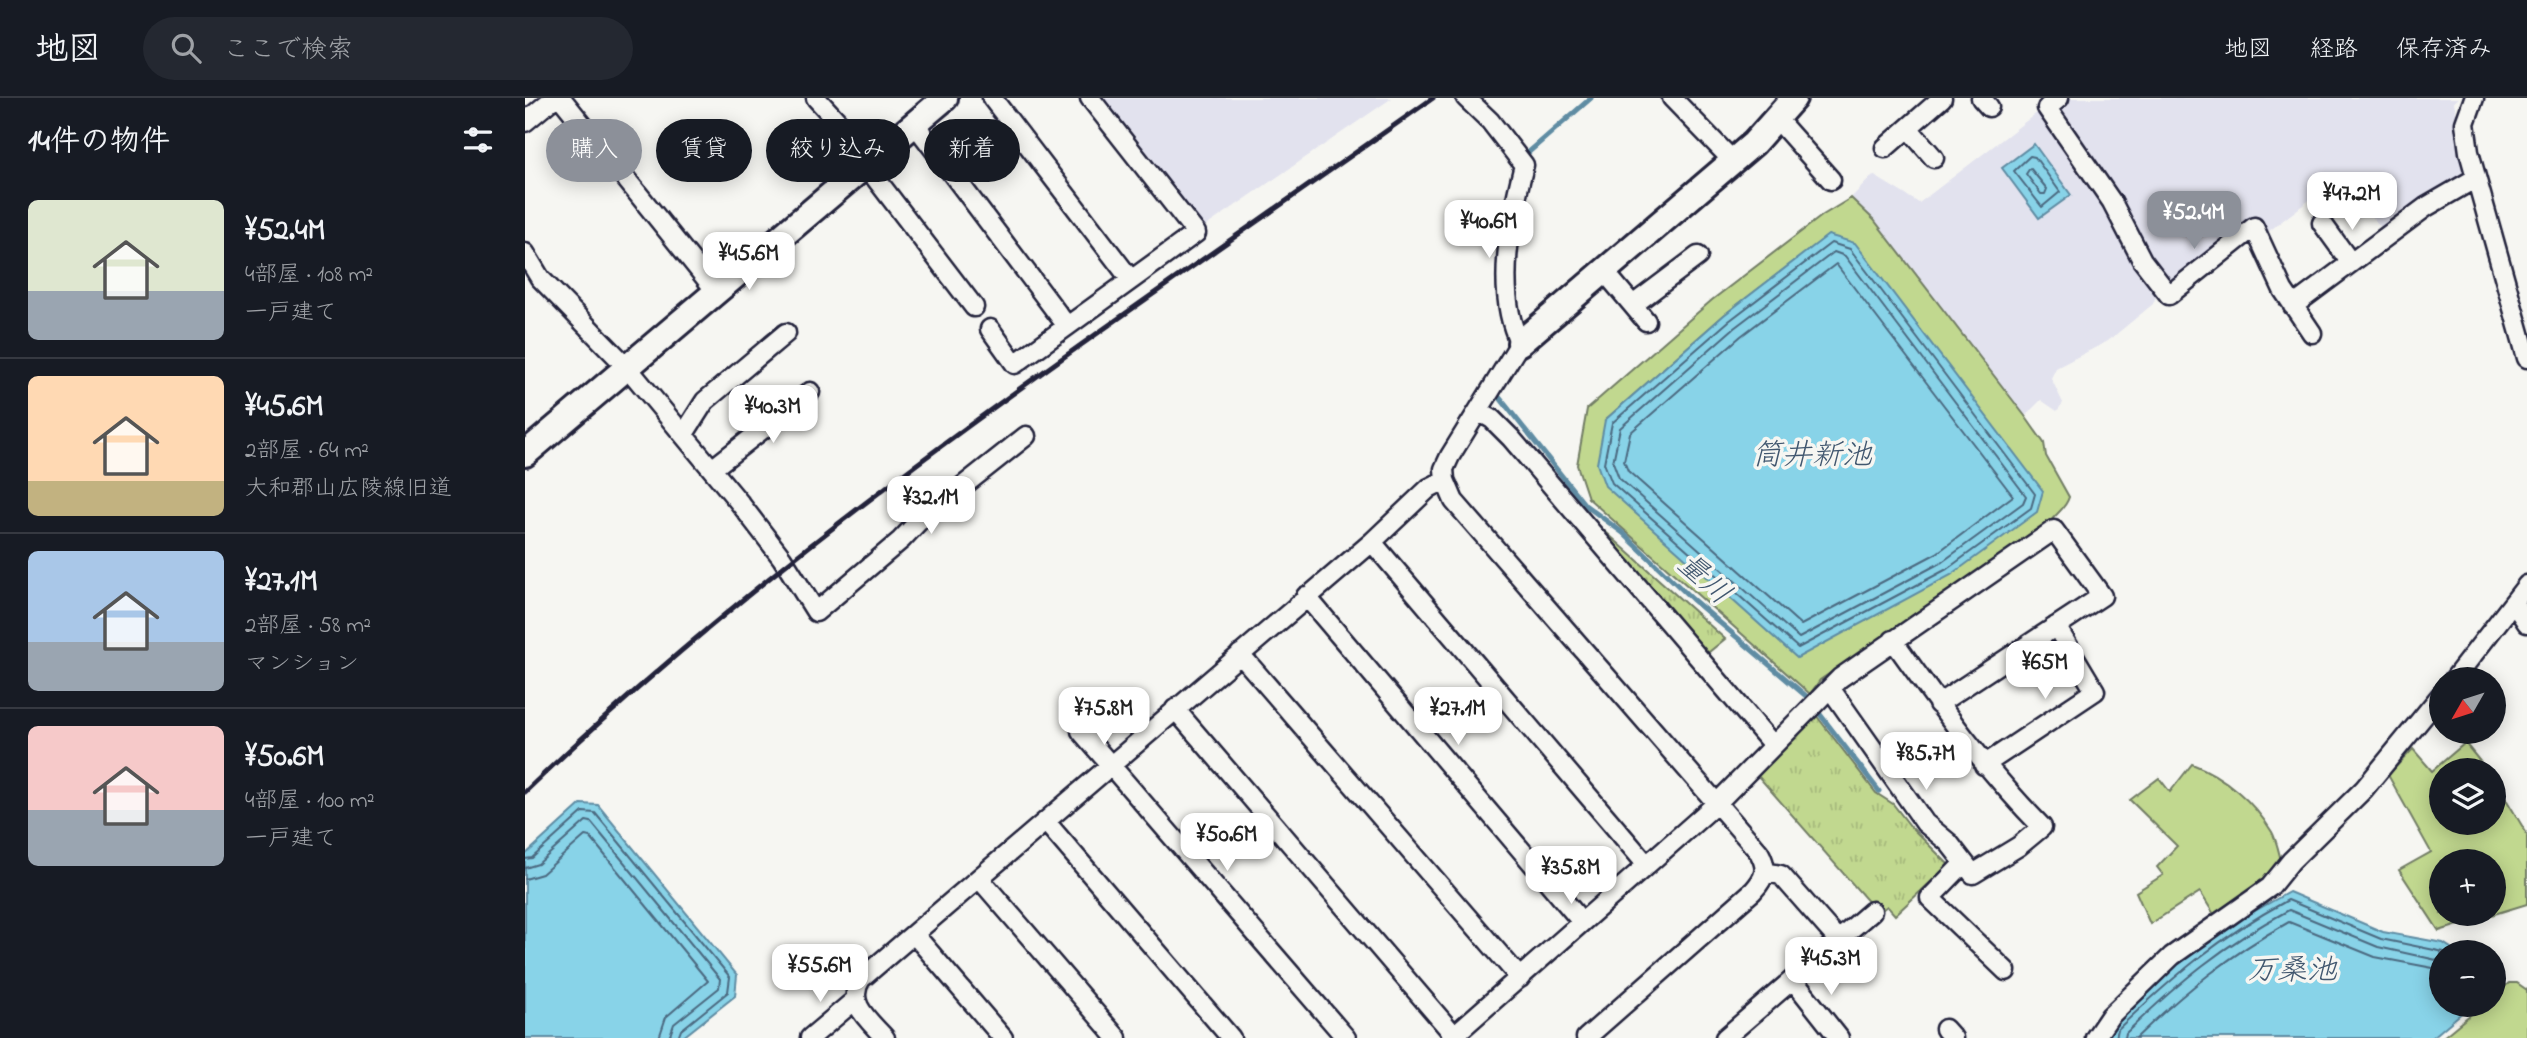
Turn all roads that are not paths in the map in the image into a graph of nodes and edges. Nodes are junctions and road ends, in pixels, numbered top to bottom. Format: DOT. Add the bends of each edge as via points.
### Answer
graph roads {
  1 [pos="554,98"];
  2 [pos="561,98"];
  3 [pos="816,98"];
  4 [pos="945,98"];
  5 [pos="992,98"];
  6 [pos="1090,98"];
  7 [pos="1466,98"];
  8 [pos="1672,98"];
  9 [pos="1942,98"];
  10 [pos="2059,98"];
  11 [pos="2474,98"];
  12 [pos="1784,105"];
  13 [pos="833,119"];
  14 [pos="525,122"];
  15 [pos="914,123"];
  16 [pos="910,126"];
  17 [pos="1908,128"];
  18 [pos="1885,148"];
  19 [pos="1934,158"];
  20 [pos="1733,161"];
  21 [pos="2476,178"];
  22 [pos="1831,180"];
  23 [pos="843,182"];
  24 [pos="882,182"];
  25 [pos="2322,223"];
  26 [pos="525,253"];
  27 [pos="1698,256"];
  28 [pos="2351,263"];
  29 [pos="1604,271"];
  30 [pos="1131,280"];
  31 [pos="716,291"];
  32 [pos="1633,305"];
  33 [pos="2293,306"];
  34 [pos="974,307"];
  35 [pos="1646,321"];
  36 [pos="1067,326"];
  37 [pos="990,329"];
  38 [pos="2312,332"];
  39 [pos="786,333"];
  40 [pos="1520,343"];
  41 [pos="2527,358"];
  42 [pos="627,367"];
  43 [pos="810,392"];
  44 [pos="1478,411"];
  45 [pos="684,434"];
  46 [pos="1026,436"];
  47 [pos="525,454"];
  48 [pos="712,469"];
  49 [pos="1445,480"];
  50 [pos="1372,542"];
  51 [pos="2527,585"];
  52 [pos="1306,596"];
  53 [pos="2514,603"];
  54 [pos="2527,623"];
  55 [pos="2056,626"];
  56 [pos="1893,640"];
  57 [pos="1240,654"];
  58 [pos="2463,667"];
  59 [pos="1819,699"];
  60 [pos="1938,704"];
  61 [pos="1175,709"];
  62 [pos="2429,710"];
  63 [pos="1081,732"];
  64 [pos="1773,745"];
  65 [pos="1984,765"];
  66 [pos="1110,767"];
  67 [pos="1716,804"];
  68 [pos="1046,821"];
  69 [pos="1964,863"];
  70 [pos="1647,865"];
  71 [pos="1765,872"];
  72 [pos="979,878"];
  73 [pos="1872,911"];
  74 [pos="1582,922"];
  75 [pos="914,934"];
  76 [pos="1839,941"];
  77 [pos="2006,971"];
  78 [pos="1520,978"];
  79 [pos="1794,981"];
  80 [pos="855,1000"];
  81 [pos="1453,1037"];
  82 [pos="810,1038"];
  83 [pos="885,1038"];
  84 [pos="1003,1038"];
  85 [pos="1117,1038"];
  86 [pos="1231,1038"];
  87 [pos="1346,1038"];
  88 [pos="1586,1038"];
  89 [pos="1725,1038"];
  90 [pos="1839,1038"];
  91 [pos="2095,1038"];
  1 -- 14 [label="street"];
  2 -- 31 [label="street"];
  3 -- 13 [label="street"];
  4 -- 15 [label="street"];
  5 -- 30 [label="street"];
  6 -- 30 [label="street" via="1196,233"];
  7 -- 40 [label="street" via="1524,164 1508,235 1509,287"];
  8 -- 20 [label="street"];
  9 -- 17 [label="street"];
  10 -- 33 [label="street" via="2047,108 2169,295 2254,228"];
  11 -- 21 [label="street" via="2465,123"];
  12 -- 20 [label="street"];
  12 -- 22 [label="street"];
  15 -- 16 [label="street"];
  15 -- 36 [label="street"];
  17 -- 18 [label="street"];
  17 -- 19 [label="street"];
  20 -- 29 [label="street"];
  21 -- 28 [label="street" via="2426,207"];
  21 -- 41 [label="street"];
  23 -- 31 [label="street"];
  24 -- 34 [label="street"];
  25 -- 28 [label="street"];
  26 -- 42 [label="street" via="540,278"];
  27 -- 32 [label="street"];
  28 -- 33 [label="street"];
  29 -- 32 [label="street"];
  29 -- 40 [label="street"];
  30 -- 36 [label="street"];
  31 -- 42 [label="street"];
  32 -- 35 [label="street"];
  33 -- 38 [label="street"];
  36 -- 37 [label="street" via="1016,364"];
  39 -- 45 [label="street" via="705,401"];
  40 -- 44 [label="street"];
  42 -- 45 [label="street"];
  42 -- 47 [label="street"];
  43 -- 48 [label="street"];
  44 -- 49 [label="street" via="1450,456"];
  44 -- 64 [label="street" via="1511,438"];
  45 -- 48 [label="street"];
  46 -- 48 [label="street" via="920,520 816,612 782,558"];
  49 -- 50 [label="street" via="1429,488"];
  49 -- 67 [label="street" via="1454,501"];
  50 -- 52 [label="street"];
  50 -- 70 [label="street"];
  51 -- 53 [label="street"];
  52 -- 57 [label="street"];
  52 -- 74 [label="street"];
  53 -- 54 [label="street"];
  53 -- 58 [label="street"];
  55 -- 56 [label="street" via="2102,596 2054,530"];
  55 -- 60 [label="street"];
  55 -- 65 [label="street" via="2095,691"];
  56 -- 59 [label="street"];
  56 -- 60 [label="street"];
  57 -- 61 [label="street"];
  57 -- 78 [label="street"];
  59 -- 64 [label="street"];
  59 -- 69 [label="street"];
  60 -- 65 [label="street"];
  61 -- 66 [label="street"];
  61 -- 81 [label="street"];
  62 -- 91 [label="street" via="2364,789 2270,887 2172,956 2110,1016"];
  63 -- 66 [label="street"];
  64 -- 67 [label="street"];
  65 -- 69 [label="street" via="2042,827 1973,874"];
  66 -- 68 [label="street"];
  66 -- 87 [label="street"];
  67 -- 70 [label="street"];
  67 -- 71 [label="street" via="1759,852"];
  68 -- 72 [label="street"];
  68 -- 86 [label="street"];
  69 -- 77 [label="street" via="1930,898"];
  70 -- 74 [label="street"];
  71 -- 76 [label="street" via="1781,875"];
  71 -- 88 [label="street" via="1753,891"];
  72 -- 75 [label="street"];
  72 -- 85 [label="street"];
  73 -- 76 [label="street"];
  74 -- 78 [label="street"];
  75 -- 80 [label="street" via="861,979 854,989"];
  75 -- 84 [label="street"];
  76 -- 79 [label="street"];
  78 -- 81 [label="street"];
  79 -- 89 [label="street"];
  79 -- 90 [label="street"];
  80 -- 82 [label="street"];
  80 -- 83 [label="street"];
}
